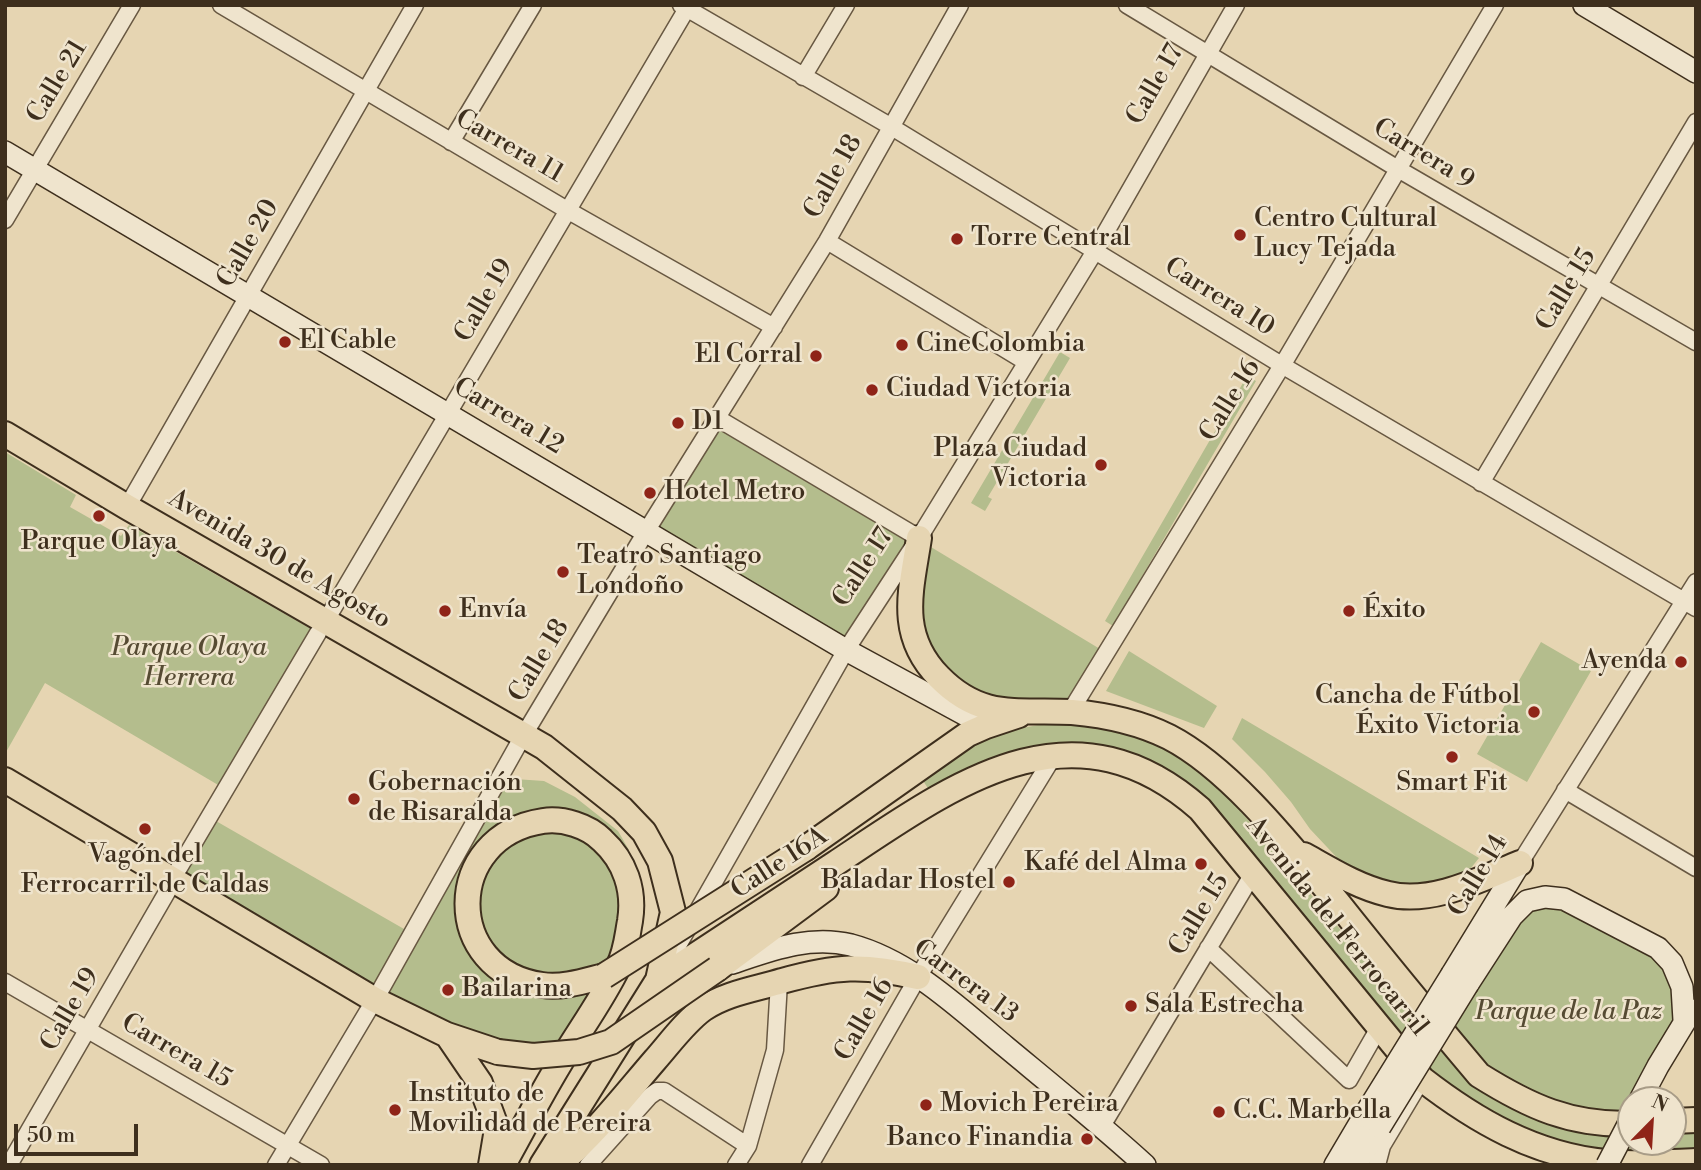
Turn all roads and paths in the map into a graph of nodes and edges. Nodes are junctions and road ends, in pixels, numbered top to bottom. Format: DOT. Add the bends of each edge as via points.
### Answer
graph roads {
  1 [pos="132,5"];
  2 [pos="221,5"];
  3 [pos="415,5"];
  4 [pos="533,5"];
  5 [pos="846,5"];
  6 [pos="960,5"];
  7 [pos="1127,5"];
  8 [pos="1236,5"];
  9 [pos="1495,5"];
  10 [pos="1584,5"];
  11 [pos="685,6"];
  12 [pos="1208,54"];
  13 [pos="1696,72"];
  14 [pos="803,77"];
  15 [pos="365,92"];
  16 [pos="1696,122"];
  17 [pos="890,126"];
  18 [pos="451,142"];
  19 [pos="5,152"];
  20 [pos="1398,169"];
  21 [pos="35,170"];
  22 [pos="567,210"];
  23 [pos="5,220"];
  24 [pos="827,241"];
  25 [pos="1096,251"];
  26 [pos="1598,287"];
  27 [pos="247,295"];
  28 [pos="774,327"];
  29 [pos="1696,342"];
  30 [pos="1026,362"];
  31 [pos="1282,365"];
  32 [pos="449,414"];
  33 [pos="717,418"];
  34 [pos="5,434"];
  35 [pos="1481,483"];
  36 [pos="127,508"];
  37 [pos="646,532"];
  38 [pos="919,538"];
  39 [pos="1696,582"];
  40 [pos="1690,605"];
  41 [pos="322,627"];
  42 [pos="846,650"];
  43 [pos="1030,712"];
  44 [pos="1070,712"];
  45 [pos="986,726"];
  46 [pos="524,735"];
  47 [pos="1053,757"];
  48 [pos="5,780"];
  49 [pos="1565,790"];
  50 [pos="934,798"];
  51 [pos="1293,849"];
  52 [pos="1520,863"];
  53 [pos="1696,868"];
  54 [pos="1254,872"];
  55 [pos="176,874"];
  56 [pos="1209,948"];
  57 [pos="717,969"];
  58 [pos="612,971"];
  59 [pos="918,977"];
  60 [pos="1460,979"];
  61 [pos="658,980"];
  62 [pos="5,982"];
  63 [pos="779,982"];
  64 [pos="374,1000"];
  65 [pos="1690,1013"];
  66 [pos="1380,1026"];
  67 [pos="88,1030"];
  68 [pos="447,1035"];
  69 [pos="1422,1079"];
  70 [pos="1647,1086"];
  71 [pos="1372,1122"];
  72 [pos="1617,1123"];
  73 [pos="1102,1126"];
  74 [pos="1617,1143"];
  75 [pos="12,1144"];
  76 [pos="288,1145"];
  77 [pos="748,1146"];
  78 [pos="1696,1161"];
  79 [pos="1604,1164"];
  80 [pos="9,1165"];
  81 [pos="276,1165"];
  82 [pos="321,1165"];
  83 [pos="491,1165"];
  84 [pos="503,1165"];
  85 [pos="542,1165"];
  86 [pos="558,1165"];
  87 [pos="588,1165"];
  88 [pos="736,1165"];
  89 [pos="810,1165"];
  90 [pos="1145,1165"];
  91 [pos="1335,1165"];
  92 [pos="1356,1165"];
  93 [pos="1377,1165"];
  1 -- 21 [label="street, Calle 21"];
  2 -- 15 [label="street, Carrera 11"];
  3 -- 15 [label="street, Calle 20"];
  4 -- 18 [label="street"];
  5 -- 14 [label="street"];
  6 -- 17 [label="street, Calle 18"];
  7 -- 12 [label="street, Carrera 9"];
  8 -- 12 [label="street, Calle 17"];
  9 -- 20 [label="street, Calle 16"];
  10 -- 13 [label="street"];
  11 -- 14 [label="street, Carrera 10"];
  11 -- 22 [label="street, Calle 19"];
  12 -- 20 [label="street, Carrera 9"];
  12 -- 25 [label="street, Calle 17"];
  14 -- 17 [label="street, Carrera 10"];
  15 -- 18 [label="street, Carrera 11"];
  15 -- 27 [label="street, Calle 20"];
  16 -- 26 [label="street, Calle 15"];
  17 -- 24 [label="street, Calle 18"];
  17 -- 25 [label="street, Carrera 10"];
  18 -- 22 [label="street, Carrera 11"];
  19 -- 21 [label="street, Carrera 12"];
  20 -- 26 [label="street, Carrera 9"];
  20 -- 31 [label="street, Calle 16"];
  21 -- 23 [label="street, Calle 21"];
  21 -- 27 [label="street, Carrera 12"];
  22 -- 28 [label="street, Carrera 11"];
  22 -- 32 [label="street, Calle 19"];
  24 -- 28 [label="street, Calle 18"];
  24 -- 30 [label="street"];
  25 -- 30 [label="street, Calle 17"];
  25 -- 31 [label="street, Carrera 10"];
  26 -- 29 [label="street, Carrera 9"];
  26 -- 35 [label="street, Calle 15"];
  27 -- 32 [label="street, Carrera 12"];
  27 -- 36 [label="street, Calle 20"];
  28 -- 33 [label="street, Calle 18"];
  30 -- 38 [label="street, Calle 17"];
  31 -- 35 [label="street, Carrera 10"];
  31 -- 44 [label="street, Calle 16"];
  32 -- 37 [label="street, Carrera 12"];
  32 -- 41 [label="street, Calle 19"];
  33 -- 37 [label="street, Calle 18"];
  33 -- 38 [label="street"];
  34 -- 36 [label="main road, Avenida 30 de Agosto"];
  35 -- 40 [label="street, Carrera 10"];
  36 -- 41 [label="main road, Avenida 30 de Agosto"];
  37 -- 42 [label="street, Carrera 12"];
  37 -- 46 [label="street, Calle 18"];
  38 -- 42 [label="street, Calle 17"];
  38 -- 43 [label="main road" via="908,607 914,636 927,663 947,685 972,701 1000,711"];
  39 -- 40 [label="street, Calle 14"];
  40 -- 49 [label="street, Calle 14"];
  41 -- 46 [label="main road, Avenida 30 de Agosto"];
  41 -- 55 [label="street, Calle 19"];
  42 -- 45 [label="street, Carrera 12"];
  42 -- 61 [label="street, Calle 17"];
  43 -- 44 [label="main road, Avenida del Ferrocarril"];
  43 -- 45 [label="main road, Calle 16A"];
  44 -- 51 [label="main road, Avenida del Ferrocarril" via="1141,725 1198,754"];
  45 -- 58 [label="main road, Calle 16A, bridge"];
  46 -- 61 [label="main road, Avenida 30 de Agosto" via="622,809 645,832 660,861 673,912"];
  46 -- 64 [label="street, Calle 18"];
  47 -- 50 [label="main road, Avenida del Ferrocarril" via="986,773"];
  47 -- 54 [label="main road, Avenida del Ferrocarril" via="1130,764 1150,773 1200,809"];
  47 -- 59 [label="street, Calle 16"];
  48 -- 55 [label="main road"];
  49 -- 52 [label="street, Calle 14"];
  49 -- 53 [label="street"];
  50 -- 57 [label="main road" via="840,877"];
  50 -- 61 [label="main road, Calle 16A"];
  51 -- 52 [label="main road" via="1355,883 1391,895 1445,891"];
  51 -- 72 [label="main road, Avenida del Ferrocarril" via="1479,1075 1517,1098 1563,1117"];
  52 -- 60 [label="street, Calle 14"];
  54 -- 56 [label="street, Calle 15"];
  54 -- 66 [label="main road, Avenida del Ferrocarril"];
  55 -- 64 [label="main road"];
  55 -- 67 [label="street, Calle 19"];
  56 -- 66 [label="street" via="1349,1080"];
  56 -- 73 [label="street, Calle 15"];
  57 -- 59 [label="street, Carrera 13" via="787,944 817,941 850,945"];
  57 -- 68 [label="main road, bridge" via="611,1042 579,1052 533,1056 498,1052"];
  58 -- 58 [label="main road" via="571,985 544,986 517,979 497,967 479,946 466,900 478,861 499,837 524,824 550,820 577,825 615,852 627,873 631,898 626,945"];
  58 -- 84 [label="main road"];
  59 -- 63 [label="main road" via="858,967"];
  59 -- 73 [label="street, Carrera 13"];
  59 -- 89 [label="street, Calle 16"];
  60 -- 65 [label="street, Calle 14" via="1527,901 1564,899 1658,948 1672,963"];
  60 -- 71 [label="street, Calle 14, bridge"];
  61 -- 85 [label="main road, Calle 17"];
  62 -- 67 [label="street, Carrera 15"];
  63 -- 77 [label="street" via="775,1050"];
  63 -- 86 [label="main road" via="724,997 701,1010 583,1144"];
  64 -- 68 [label="main road"];
  64 -- 76 [label="street, Calle 18"];
  65 -- 70 [label="street"];
  66 -- 69 [label="main road, Avenida del Ferrocarril"];
  67 -- 75 [label="street, Calle 19"];
  67 -- 76 [label="street, Carrera 15"];
  68 -- 83 [label="main road" via="480,1083 497,1129"];
  69 -- 79 [label="main road, Avenida del Ferrocarril" via="1502,1133"];
  69 -- 93 [label="street" via="1382,1146"];
  71 -- 91 [label="street, Calle 14"];
  71 -- 92 [label="street, Calle 14"];
  73 -- 90 [label="street, Carrera 13"];
  74 -- 79 [label="street, bridge"];
  75 -- 80 [label="street, Calle 19"];
  76 -- 81 [label="street, Calle 18"];
  76 -- 82 [label="street, Carrera 15"];
  77 -- 87 [label="street" via="664,1091 657,1091"];
  77 -- 88 [label="street"];
  78 -- 79 [label="main road, Avenida del Ferrocarril"];
}
